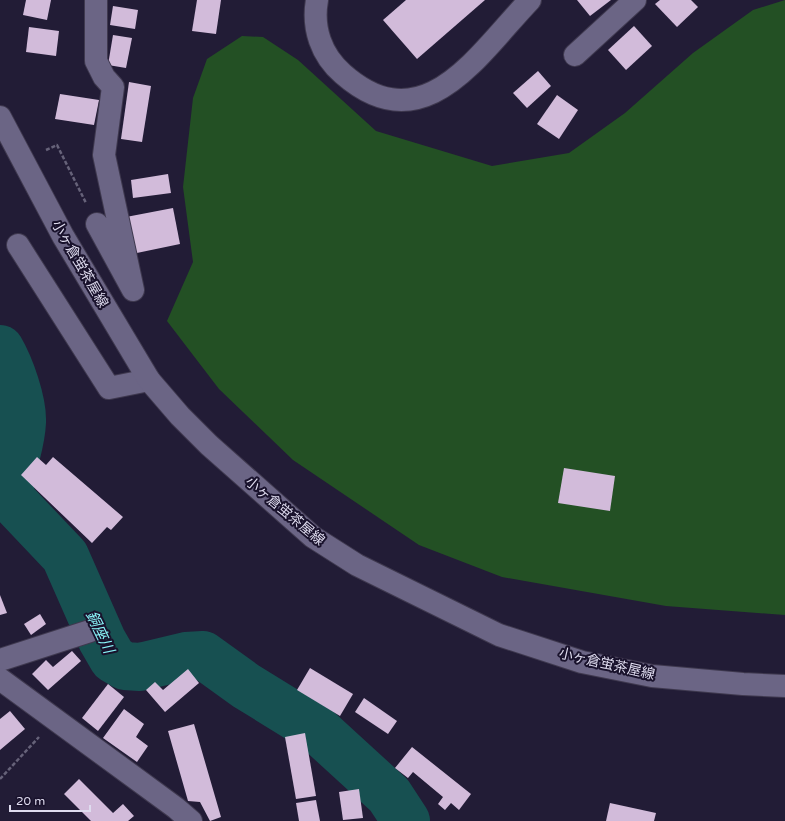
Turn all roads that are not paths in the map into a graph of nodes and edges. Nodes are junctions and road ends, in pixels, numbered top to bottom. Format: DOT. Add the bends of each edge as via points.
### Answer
graph roads {
  1 [pos="96,0"];
  2 [pos="317,0"];
  3 [pos="530,0"];
  4 [pos="635,0"];
  5 [pos="575,55"];
  6 [pos="0,117"];
  7 [pos="97,224"];
  8 [pos="18,245"];
  9 [pos="149,380"];
  10 [pos="90,631"];
  11 [pos="0,660"];
  12 [pos="0,679"];
  13 [pos="785,686"];
  14 [pos="191,821"];
  1 -- 7 [label="street" via="96,61 104,77 114,87 104,155 133,290"];
  2 -- 3 [label="street" via="315,12 318,36 325,54 337,69 358,87 384,99 407,102 423,98 446,85 486,50"];
  4 -- 5 [label="street"];
  6 -- 9 [label="street, 小ヶ倉蛍茶屋線" via="63,236"];
  8 -- 9 [label="street" via="109,388"];
  9 -- 13 [label="street, 小ヶ倉蛍茶屋線" via="209,445 313,537 356,565 395,585 499,635 582,662 652,676"];
  10 -- 11 [label="street"];
  12 -- 14 [label="street"];
}
